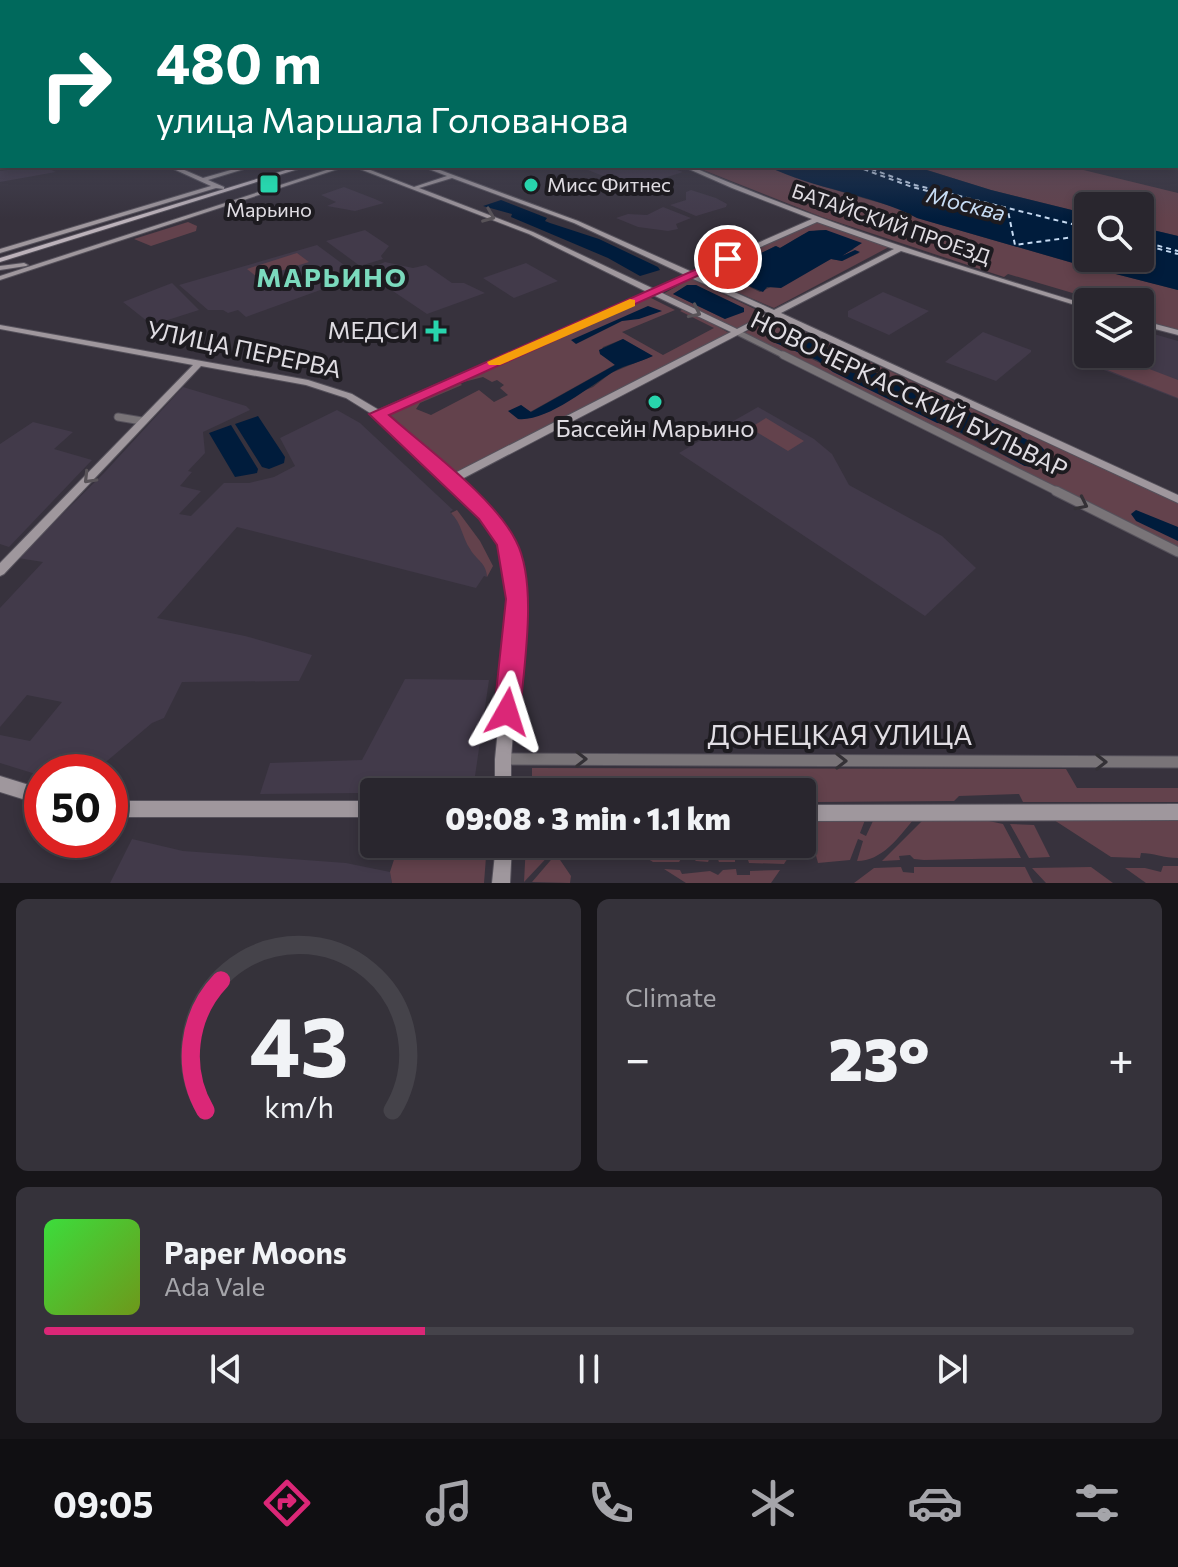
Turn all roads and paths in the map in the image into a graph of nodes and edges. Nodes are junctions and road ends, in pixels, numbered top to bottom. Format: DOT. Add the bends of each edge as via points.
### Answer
graph roads {
  1 [pos="175,168"];
  2 [pos="244,168"];
  3 [pos="287,168"];
  4 [pos="298,168"];
  5 [pos="338,168"];
  6 [pos="361,168"];
  7 [pos="429,168"];
  8 [pos="690,168"];
  9 [pos="450,177"];
  10 [pos="203,180"];
  11 [pos="219,187"];
  12 [pos="417,187"];
  13 [pos="818,219"];
  14 [pos="90,229"];
  15 [pos="66,231"];
  16 [pos="901,248"];
  17 [pos="0,256"];
  18 [pos="46,263"];
  19 [pos="0,268"];
  20 [pos="692,275"];
  21 [pos="0,278"];
  22 [pos="654,292"];
  23 [pos="1074,303"];
  24 [pos="773,313"];
  25 [pos="1154,326"];
  26 [pos="0,327"];
  27 [pos="737,332"];
  28 [pos="1178,333"];
  29 [pos="199,363"];
  30 [pos="378,414"];
  31 [pos="118,417"];
  32 [pos="142,421"];
  33 [pos="451,480"];
  34 [pos="1178,499"];
  35 [pos="1178,552"];
  36 [pos="0,571"];
  37 [pos="503,759"];
  38 [pos="1178,762"];
  39 [pos="503,778"];
  40 [pos="0,784"];
  41 [pos="24,791"];
  42 [pos="128,809"];
  43 [pos="360,809"];
  44 [pos="1178,812"];
  45 [pos="816,813"];
  46 [pos="503,858"];
  47 [pos="501,883"];
  1 -- 10 [label="street"];
  2 -- 10 [label="street"];
  3 -- 11 [label="main road"];
  4 -- 17 [label="main road"];
  5 -- 18 [label="street"];
  6 -- 12 [label="street, НОВОЧЕРКАССКИЙ БУЛЬВАР"];
  7 -- 9 [label="street, НОВОЧЕРКАССКИЙ БУЛЬВАР"];
  8 -- 13 [label="street, БАТАЙСКИЙ ПРОЕЗД"];
  9 -- 12 [label="street"];
  9 -- 20 [label="street, НОВОЧЕРКАССКИЙ БУЛЬВАР" via="538,206"];
  10 -- 11 [label="street"];
  11 -- 14 [label="main road"];
  11 -- 15 [label="street"];
  12 -- 22 [label="street, НОВОЧЕРКАССКИЙ БУЛЬВАР, one-way" via="531,233"];
  13 -- 16 [label="street, БАТАЙСКИЙ ПРОЕЗД"];
  13 -- 20 [label="street"];
  14 -- 15 [label="street"];
  14 -- 17 [label="main road"];
  15 -- 17 [label="street"];
  16 -- 23 [label="street, БАТАЙСКИЙ ПРОЕЗД"];
  16 -- 24 [label="street"];
  18 -- 19 [label="street"];
  18 -- 21 [label="street"];
  20 -- 22 [label="street"];
  20 -- 24 [label="street, НОВОЧЕРКАССКИЙ БУЛЬВАР"];
  22 -- 27 [label="street, НОВОЧЕРКАССКИЙ БУЛЬВАР, one-way"];
  22 -- 30 [label="street"];
  24 -- 27 [label="street"];
  24 -- 34 [label="street, НОВОЧЕРКАССКИЙ БУЛЬВАР"];
  25 -- 28 [label="street"];
  26 -- 29 [label="street, УЛИЦА ПЕРЕРВА"];
  27 -- 33 [label="street"];
  27 -- 35 [label="street, НОВОЧЕРКАССКИЙ БУЛЬВАР, one-way"];
  29 -- 30 [label="street, УЛИЦА ПЕРЕРВА" via="319,386"];
  29 -- 32 [label="street"];
  30 -- 33 [label="street, УЛИЦА ПЕРЕРВА"];
  31 -- 32 [label="street"];
  32 -- 36 [label="street, one-way"];
  33 -- 37 [label="street, УЛИЦА ПЕРЕРВА" via="499,530 514,569 516,617"];
  37 -- 38 [label="street, ДОНЕЦКАЯ УЛИЦА, one-way"];
  37 -- 39 [label="street, УЛИЦА ПЕРЕРВА"];
  40 -- 41 [label="street"];
  42 -- 43 [label="street"];
  44 -- 45 [label="street"];
  46 -- 47 [label="street"];
}
